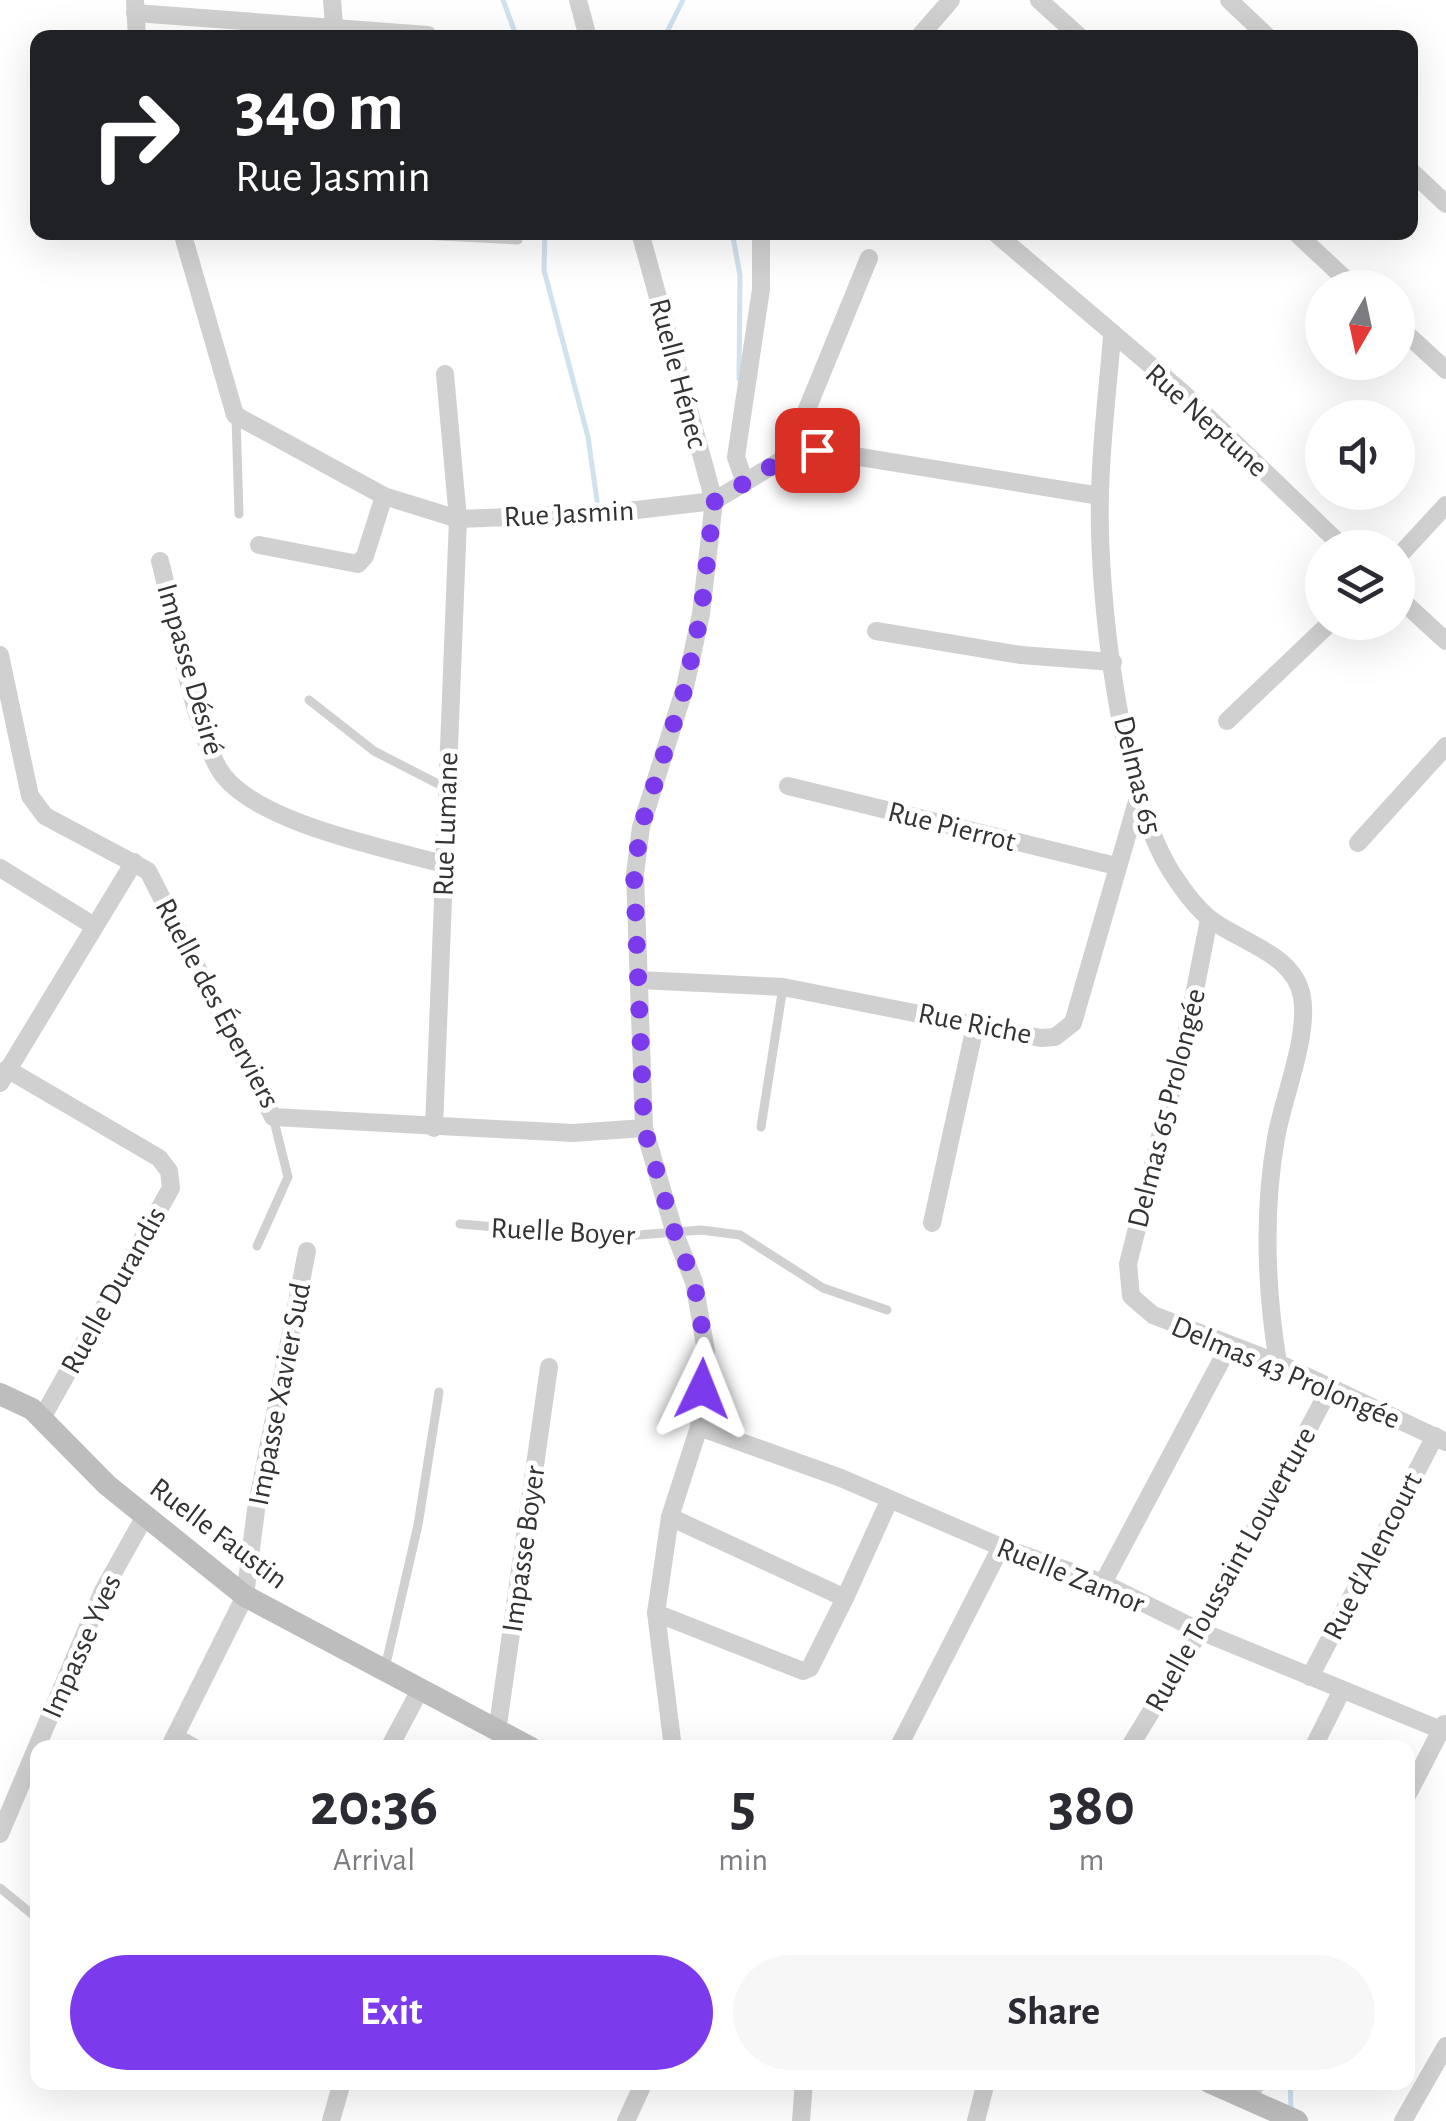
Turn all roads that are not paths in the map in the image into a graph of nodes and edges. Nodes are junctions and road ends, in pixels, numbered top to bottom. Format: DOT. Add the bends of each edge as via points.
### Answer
graph roads {
  1 [pos="332,0"];
  2 [pos="578,0"];
  3 [pos="952,0"];
  4 [pos="1039,0"];
  5 [pos="1229,0"];
  6 [pos="135,6"];
  7 [pos="312,30"];
  8 [pos="334,30"];
  9 [pos="586,30"];
  10 [pos="925,30"];
  11 [pos="1071,30"];
  12 [pos="1261,30"];
  13 [pos="1418,178"];
  14 [pos="1446,204"];
  15 [pos="184,240"];
  16 [pos="642,240"];
  17 [pos="761,240"];
  18 [pos="1003,240"];
  19 [pos="1304,240"];
  20 [pos="868,258"];
  21 [pos="1336,270"];
  22 [pos="1112,336"];
  23 [pos="1415,342"];
  24 [pos="1446,370"];
  25 [pos="446,374"];
  26 [pos="236,415"];
  27 [pos="787,458"];
  28 [pos="744,482"];
  29 [pos="384,496"];
  30 [pos="1100,496"];
  31 [pos="714,502"];
  32 [pos="1446,504"];
  33 [pos="239,514"];
  34 [pos="458,519"];
  35 [pos="1325,530"];
  36 [pos="1415,538"];
  37 [pos="260,544"];
  38 [pos="160,561"];
  39 [pos="1415,613"];
  40 [pos="876,631"];
  41 [pos="1311,640"];
  42 [pos="1446,641"];
  43 [pos="0,656"];
  44 [pos="1113,662"];
  45 [pos="310,700"];
  46 [pos="1226,721"];
  47 [pos="1446,746"];
  48 [pos="788,786"];
  49 [pos="446,788"];
  50 [pos="1138,798"];
  51 [pos="1358,844"];
  52 [pos="134,862"];
  53 [pos="443,864"];
  54 [pos="1116,866"];
  55 [pos="0,868"];
  56 [pos="1209,919"];
  57 [pos="94,926"];
  58 [pos="640,980"];
  59 [pos="782,987"];
  60 [pos="976,1022"];
  61 [pos="3,1076"];
  62 [pos="273,1118"];
  63 [pos="761,1126"];
  64 [pos="434,1128"];
  65 [pos="644,1128"];
  66 [pos="932,1223"];
  67 [pos="460,1224"];
  68 [pos="675,1234"];
  69 [pos="257,1246"];
  70 [pos="306,1251"];
  71 [pos="1131,1296"];
  72 [pos="887,1310"];
  73 [pos="1229,1346"];
  74 [pos="1278,1363"];
  75 [pos="549,1367"];
  76 [pos="1328,1390"];
  77 [pos="439,1392"];
  78 [pos="1,1399"];
  79 [pos="42,1418"];
  80 [pos="699,1427"];
  81 [pos="1440,1439"];
  82 [pos="890,1501"];
  83 [pos="146,1516"];
  84 [pos="670,1517"];
  85 [pos="1001,1546"];
  86 [pos="1103,1583"];
  87 [pos="244,1596"];
  88 [pos="846,1598"];
  89 [pos="656,1613"];
  90 [pos="1200,1630"];
  91 [pos="384,1671"];
  92 [pos="1310,1677"];
  93 [pos="420,1690"];
  94 [pos="1342,1690"];
  95 [pos="1444,1725"];
  96 [pos="497,1732"];
  97 [pos="39,1740"];
  98 [pos="173,1740"];
  99 [pos="393,1740"];
  100 [pos="514,1740"];
  101 [pos="672,1740"];
  102 [pos="902,1740"];
  103 [pos="1134,1740"];
  104 [pos="1316,1740"];
  105 [pos="30,1761"];
  106 [pos="1415,1781"];
  107 [pos="0,1834"];
  108 [pos="0,1888"];
  109 [pos="30,1912"];
  110 [pos="1446,2046"];
  111 [pos="340,2090"];
  112 [pos="640,2090"];
  113 [pos="803,2090"];
  114 [pos="984,2090"];
  115 [pos="1253,2090"];
  116 [pos="1291,2118"];
  117 [pos="331,2121"];
  118 [pos="626,2121"];
  119 [pos="801,2121"];
  120 [pos="976,2121"];
  121 [pos="1403,2121"];
  1 -- 8 [label="street"];
  2 -- 9 [label="street"];
  3 -- 10 [label="street"];
  4 -- 11 [label="street"];
  5 -- 12 [label="street"];
  6 -- 7 [label="street"];
  13 -- 14 [label="street"];
  15 -- 26 [label="street"];
  16 -- 31 [label="street, Ruelle Hénec"];
  17 -- 28 [label="street" via="761,290 736,457"];
  18 -- 22 [label="street"];
  19 -- 21 [label="street"];
  20 -- 27 [label="street"];
  22 -- 30 [label="street, Delmas 65"];
  22 -- 35 [label="street, Rue Neptune" via="1182,392"];
  23 -- 24 [label="street"];
  25 -- 34 [label="street, Rue Lumane"];
  26 -- 29 [label="street, Rue Jasmin"];
  26 -- 33 [label="lane"];
  27 -- 28 [label="street, Rue Jasmin"];
  27 -- 30 [label="street, Rue Jasmin" via="817,450 848,453"];
  28 -- 31 [label="street, Rue Jasmin"];
  29 -- 34 [label="street, Rue Jasmin"];
  29 -- 37 [label="street" via="358,564"];
  30 -- 44 [label="street, Delmas 65"];
  31 -- 34 [label="street, Rue Jasmin"];
  31 -- 58 [label="street, Ruelle Hénec" via="685,688 641,827 634,874"];
  32 -- 36 [label="street"];
  34 -- 49 [label="street, Rue Lumane"];
  38 -- 53 [label="street, Impasse Désiré" via="220,771 261,806"];
  39 -- 42 [label="street"];
  40 -- 44 [label="street"];
  41 -- 46 [label="street"];
  43 -- 52 [label="street, Ruelle des Éperviers" via="30,796 45,816"];
  44 -- 50 [label="street, Delmas 65"];
  45 -- 49 [label="lane" via="374,751"];
  47 -- 51 [label="street"];
  48 -- 54 [label="street, Rue Pierrot"];
  49 -- 53 [label="street, Rue Lumane"];
  50 -- 54 [label="street, Rue Riche"];
  50 -- 56 [label="street, Delmas 65" via="1153,844"];
  52 -- 57 [label="street"];
  52 -- 62 [label="street, Ruelle des Éperviers" via="148,870"];
  53 -- 64 [label="street, Rue Lumane"];
  54 -- 60 [label="street, Rue Riche" via="1066,1032 1040,1038"];
  55 -- 57 [label="street"];
  56 -- 71 [label="street, Delmas 65 Prolongée" via="1128,1264"];
  56 -- 74 [label="street, Delmas 65" via="1284,964 1303,998 1268,1198"];
  57 -- 61 [label="street"];
  58 -- 59 [label="street, Rue Riche"];
  58 -- 65 [label="street, Ruelle Hénec"];
  59 -- 60 [label="street, Rue Riche"];
  59 -- 63 [label="lane"];
  60 -- 66 [label="street"];
  61 -- 79 [label="street, Ruelle Durandis" via="159,1158 169,1171 170,1188"];
  62 -- 64 [label="street, Ruelle des Éperviers"];
  62 -- 69 [label="lane" via="288,1177"];
  64 -- 65 [label="street, Ruelle des Éperviers"];
  65 -- 68 [label="street, Ruelle Hénec"];
  67 -- 68 [label="lane, Ruelle Boyer" via="614,1237"];
  68 -- 72 [label="lane, Ruelle Boyer" via="740,1235 824,1288"];
  68 -- 80 [label="street, Ruelle Hénec" via="694,1282 706,1351"];
  70 -- 87 [label="street, Impasse Xavier Sud"];
  71 -- 73 [label="street, Delmas 43 Prolongée" via="1153,1315"];
  73 -- 74 [label="street, Delmas 43 Prolongée"];
  73 -- 86 [label="street"];
  74 -- 76 [label="street, Delmas 43 Prolongée"];
  75 -- 96 [label="street, Impasse Boyer"];
  76 -- 81 [label="street, Delmas 43 Prolongée"];
  76 -- 90 [label="street, Ruelle Toussaint Louverture"];
  77 -- 91 [label="lane"];
  78 -- 79 [label="street, Ruelle Faustin"];
  79 -- 83 [label="street, Ruelle Faustin"];
  80 -- 82 [label="street, Ruelle Zamor"];
  80 -- 84 [label="street, Ruelle Hénec"];
  81 -- 92 [label="street, Rue d'Alencourt"];
  82 -- 85 [label="street, Ruelle Zamor"];
  82 -- 88 [label="street"];
  83 -- 87 [label="street, Ruelle Faustin"];
  83 -- 97 [label="street, Impasse Yves" via="74,1654"];
  84 -- 88 [label="street"];
  84 -- 89 [label="street, Ruelle Hénec"];
  85 -- 86 [label="street, Ruelle Zamor"];
  85 -- 102 [label="street"];
  86 -- 90 [label="street, Ruelle Zamor"];
  87 -- 91 [label="street, Ruelle Faustin"];
  87 -- 98 [label="street, Impasse Xavier Sud"];
  88 -- 89 [label="street" via="810,1668 792,1669"];
  89 -- 101 [label="street, Ruelle Hénec"];
  90 -- 92 [label="street, Ruelle Zamor"];
  90 -- 103 [label="street, Ruelle Toussaint Louverture"];
  91 -- 93 [label="street, Ruelle Faustin"];
  92 -- 94 [label="street, Ruelle Zamor"];
  93 -- 96 [label="street, Ruelle Faustin"];
  93 -- 99 [label="street"];
  94 -- 95 [label="street, Ruelle Zamor"];
  94 -- 104 [label="street"];
  95 -- 106 [label="street"];
  96 -- 100 [label="street, Ruelle Faustin"];
  105 -- 107 [label="street, Impasse Yves"];
  108 -- 109 [label="lane"];
  110 -- 121 [label="street"];
  111 -- 117 [label="street"];
  112 -- 118 [label="street"];
  113 -- 119 [label="street"];
  114 -- 120 [label="street"];
  115 -- 116 [label="street"];
}
